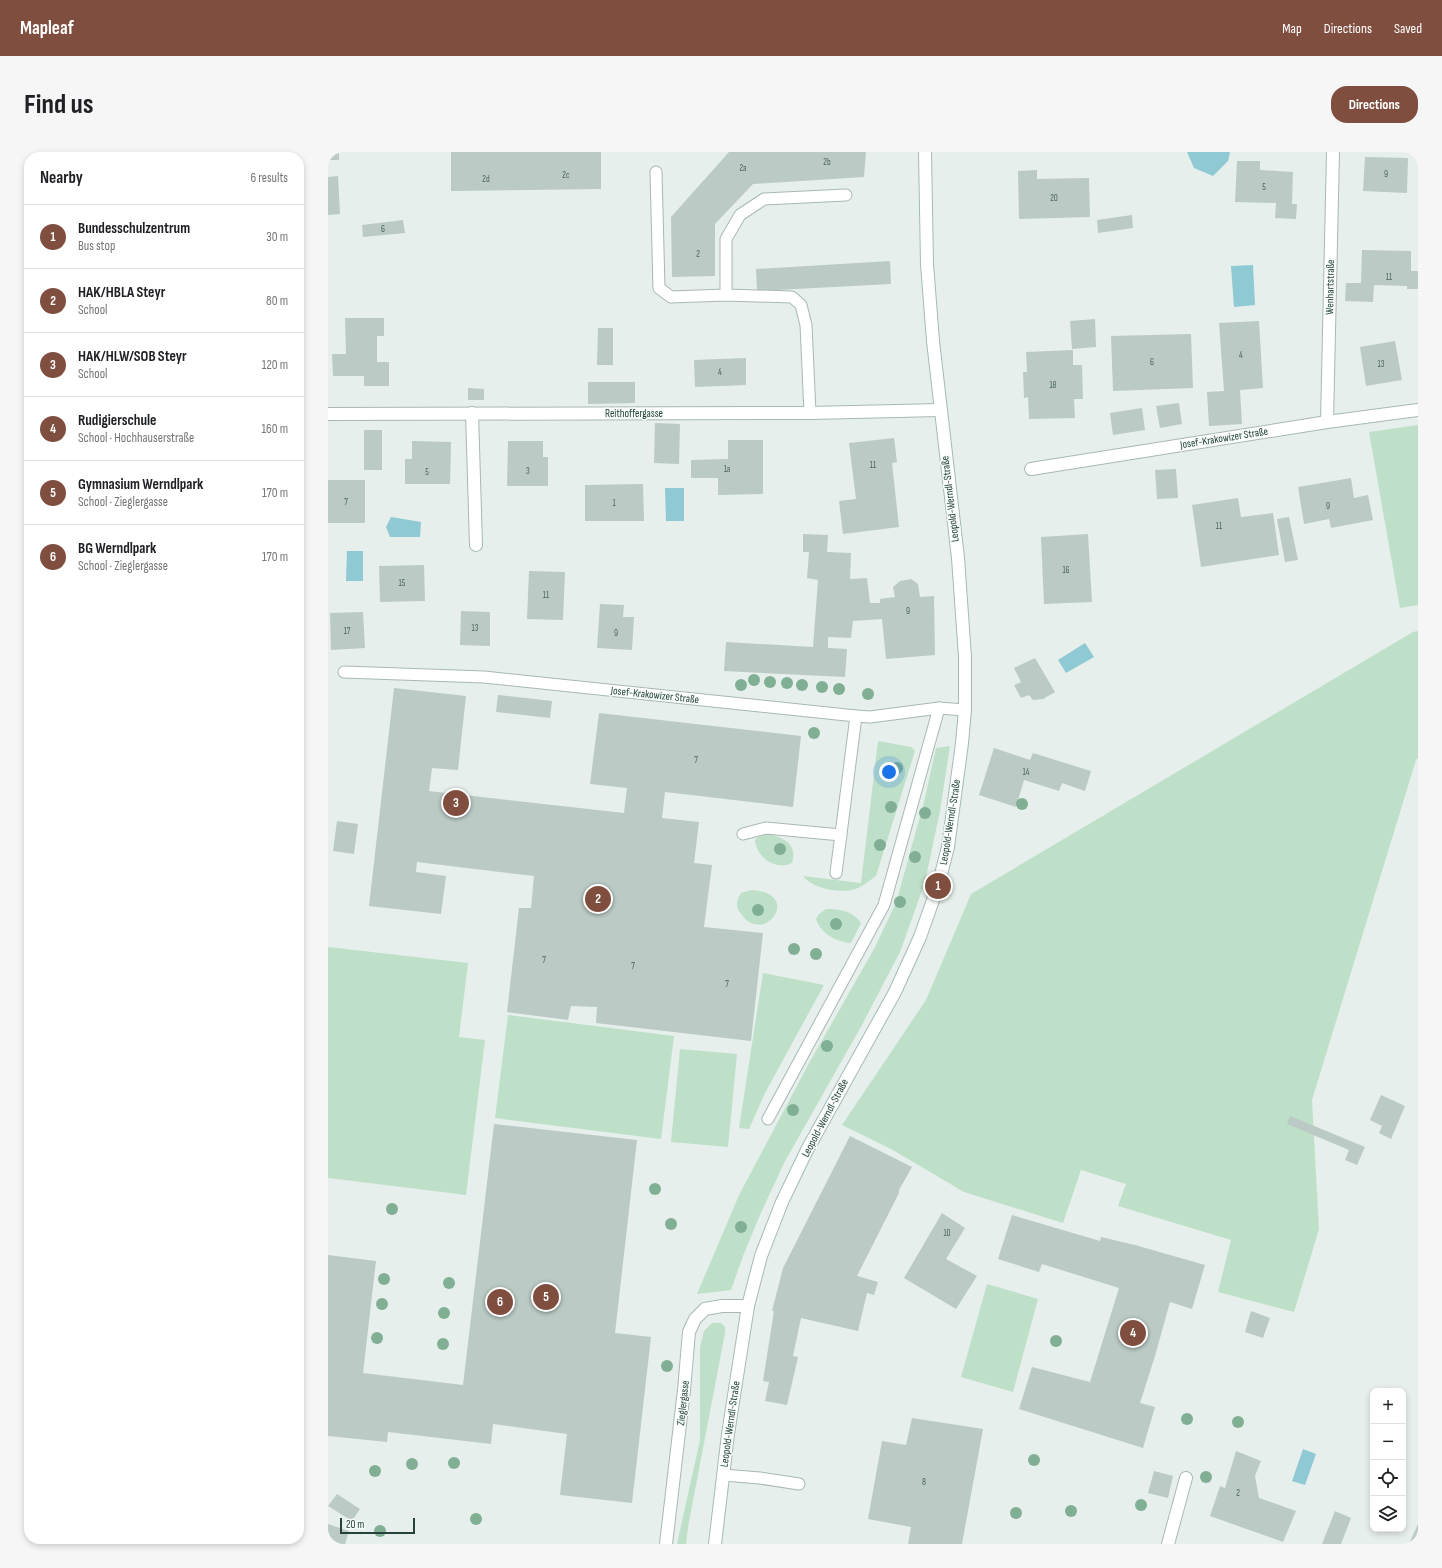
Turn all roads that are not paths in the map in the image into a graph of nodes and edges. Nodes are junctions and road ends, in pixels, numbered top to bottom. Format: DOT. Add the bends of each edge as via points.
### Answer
graph roads {
  1 [pos="925,152"];
  2 [pos="1333,152"];
  3 [pos="656,172"];
  4 [pos="846,195"];
  5 [pos="726,295"];
  6 [pos="940,410"];
  7 [pos="1418,410"];
  8 [pos="472,413"];
  9 [pos="810,413"];
  10 [pos="328,414"];
  11 [pos="1328,422"];
  12 [pos="1031,469"];
  13 [pos="476,545"];
  14 [pos="344,672"];
  15 [pos="939,708"];
  16 [pos="965,710"];
  17 [pos="856,716"];
  18 [pos="743,834"];
  19 [pos="841,835"];
  20 [pos="836,873"];
  21 [pos="768,1119"];
  22 [pos="748,1306"];
  23 [pos="723,1475"];
  24 [pos="1186,1478"];
  25 [pos="799,1484"];
  26 [pos="666,1544"];
  27 [pos="715,1544"];
  28 [pos="1168,1544"];
  1 -- 6 [label="street, Leopold-Werndl-Straße" via="927,264"];
  2 -- 11 [label="street, Wenhartstraße"];
  3 -- 5 [label="lane" via="659,288 671,297"];
  4 -- 5 [label="lane" via="764,199 740,215 726,239"];
  5 -- 9 [label="lane" via="792,297 801,305 806,325"];
  6 -- 9 [label="street, Reithoffergasse"];
  6 -- 16 [label="street, Leopold-Werndl-Straße" via="958,558"];
  7 -- 11 [label="street, Josef-Krakowizer Straße"];
  8 -- 9 [label="street, Reithoffergasse"];
  8 -- 10 [label="street, Reithoffergasse"];
  8 -- 13 [label="street"];
  11 -- 12 [label="street, Josef-Krakowizer Straße"];
  14 -- 17 [label="lane, Josef-Krakowizer Straße" via="484,677"];
  15 -- 16 [label="lane, Josef-Krakowizer Straße"];
  15 -- 17 [label="lane, Josef-Krakowizer Straße" via="870,717"];
  15 -- 21 [label="lane" via="884,905"];
  16 -- 22 [label="street, Leopold-Werndl-Straße" via="948,847 920,938 895,992 807,1150 782,1202 761,1256"];
  17 -- 19 [label="lane"];
  18 -- 19 [label="lane" via="766,828"];
  19 -- 20 [label="lane"];
  22 -- 23 [label="street, Leopold-Werndl-Straße"];
  22 -- 26 [label="street, Zieglergasse" via="705,1309 695,1319 689,1332"];
  23 -- 25 [label="lane"];
  23 -- 27 [label="street, Leopold-Werndl-Straße"];
  24 -- 28 [label="street"];
}
